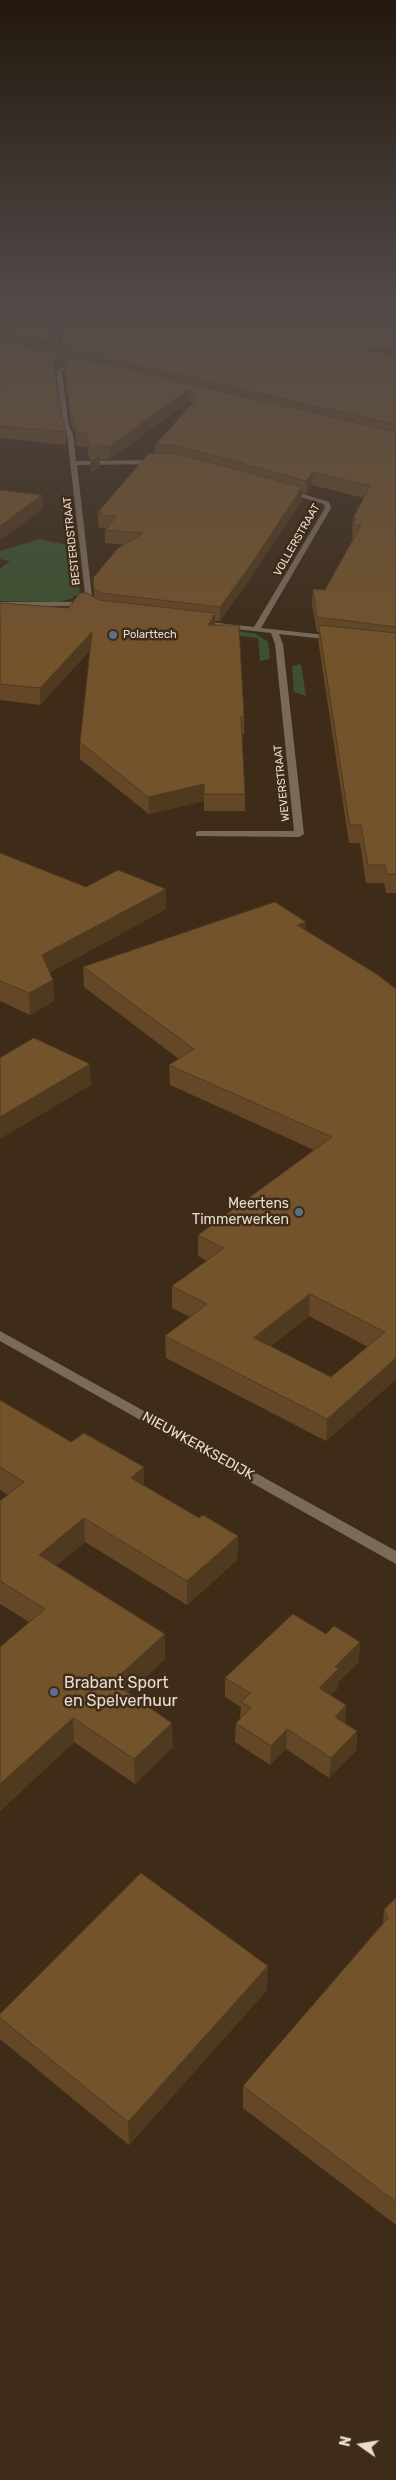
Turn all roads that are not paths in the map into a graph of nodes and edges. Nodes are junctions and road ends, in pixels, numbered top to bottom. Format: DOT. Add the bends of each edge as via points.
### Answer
graph roads {
  1 [pos="66,421"];
  2 [pos="166,462"];
  3 [pos="73,463"];
  4 [pos="275,488"];
  5 [pos="0,604"];
  6 [pos="189,622"];
  7 [pos="256,629"];
  8 [pos="274,631"];
  9 [pos="340,638"];
  10 [pos="199,834"];
  11 [pos="0,1335"];
  12 [pos="396,1558"];
  1 -- 3 [label="street, BESTERDSTRAAT"];
  2 -- 3 [label="street"];
  3 -- 5 [label="street, BESTERDSTRAAT" via="93,606"];
  4 -- 7 [label="street, VOLLERSTRAAT" via="329,505"];
  6 -- 7 [label="street"];
  7 -- 8 [label="street"];
  8 -- 9 [label="street"];
  8 -- 10 [label="street, WEVERSTRAAT" via="279,644 299,834"];
  11 -- 12 [label="street, NIEUWKERKSEDIJK"];
}
